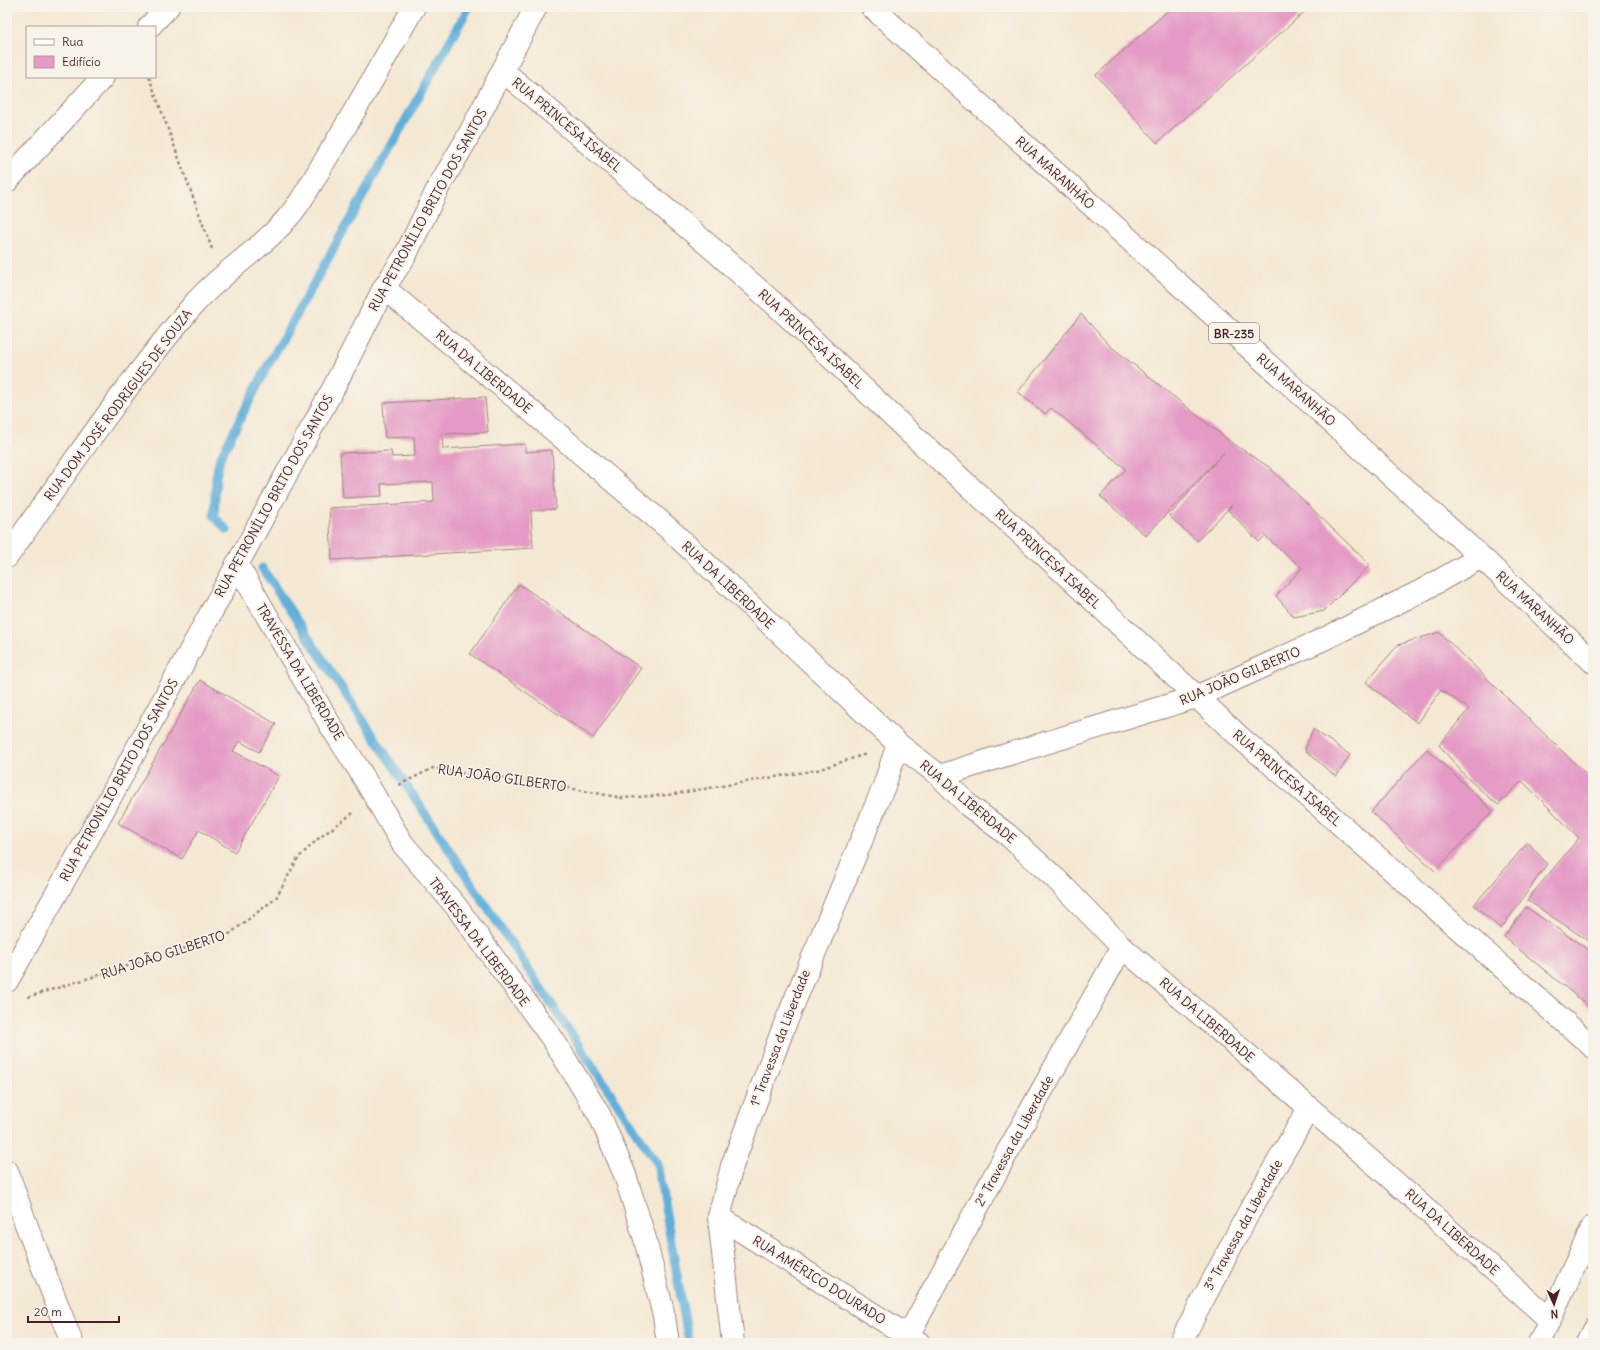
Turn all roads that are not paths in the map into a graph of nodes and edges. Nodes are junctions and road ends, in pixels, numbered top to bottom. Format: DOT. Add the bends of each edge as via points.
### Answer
graph roads {
  1 [pos="168,7"];
  2 [pos="536,7"];
  3 [pos="872,7"];
  4 [pos="407,10"];
  5 [pos="150,26"];
  6 [pos="503,71"];
  7 [pos="102,78"];
  8 [pos="7,181"];
  9 [pos="384,288"];
  10 [pos="7,557"];
  11 [pos="1481,557"];
  12 [pos="237,564"];
  13 [pos="1593,662"];
  14 [pos="1196,696"];
  15 [pos="898,744"];
  16 [pos="940,776"];
  17 [pos="1122,947"];
  18 [pos="7,982"];
  19 [pos="1593,1047"];
  20 [pos="1309,1108"];
  21 [pos="7,1171"];
  22 [pos="719,1217"];
  23 [pos="1593,1226"];
  24 [pos="1549,1319"];
  25 [pos="1593,1329"];
  26 [pos="914,1339"];
  27 [pos="72,1343"];
  28 [pos="668,1343"];
  29 [pos="733,1343"];
  30 [pos="1180,1343"];
  31 [pos="1539,1343"];
  32 [pos="1587,1343"];
  1 -- 5 [label="main road"];
  2 -- 6 [label="main road, RUA PETRONÍLIO BRITO DOS SANTOS"];
  3 -- 11 [label="main road, RUA MARANHÃO / BR-235"];
  4 -- 10 [label="main road, RUA DOM JOSÉ RODRIGUES DE SOUZA" via="337,141 291,214 264,243 222,276 156,350"];
  6 -- 9 [label="main road, RUA PETRONÍLIO BRITO DOS SANTOS" via="439,186 405,256"];
  6 -- 14 [label="main road, RUA PRINCESA ISABEL" via="778,306 907,430"];
  7 -- 8 [label="main road"];
  9 -- 12 [label="main road, RUA PETRONÍLIO BRITO DOS SANTOS" via="334,387"];
  9 -- 15 [label="main road, RUA DA LIBERDADE" via="669,529"];
  11 -- 13 [label="main road, RUA MARANHÃO / BR-235"];
  11 -- 14 [label="main road, RUA JOÃO GILBERTO" via="1421,591 1326,638"];
  12 -- 18 [label="main road, RUA PETRONÍLIO BRITO DOS SANTOS"];
  12 -- 28 [label="main road, TRAVESSA DA LIBERDADE" via="402,843 455,905 554,1041 600,1116 625,1175 645,1238"];
  14 -- 16 [label="main road, RUA JOÃO GILBERTO"];
  14 -- 19 [label="main road, RUA PRINCESA ISABEL"];
  15 -- 16 [label="main road, RUA DA LIBERDADE"];
  15 -- 22 [label="main road, 1ª Travessa da Liberdade" via="884,786 783,1029 732,1166"];
  16 -- 17 [label="main road, RUA DA LIBERDADE" via="969,806 1008,835 1056,879"];
  17 -- 20 [label="main road, RUA DA LIBERDADE"];
  17 -- 26 [label="main road, 2ª Travessa da Liberdade" via="1003,1160"];
  20 -- 24 [label="main road, RUA DA LIBERDADE"];
  20 -- 30 [label="main road, 3ª Travessa da Liberdade" via="1249,1212"];
  21 -- 27 [label="main road"];
  22 -- 26 [label="main road, RUA AMÉRICO DOURADO"];
  22 -- 29 [label="main road, 1ª Travessa da Liberdade"];
  23 -- 24 [label="main road"];
  24 -- 31 [label="main road"];
  25 -- 32 [label="main road"];
}
